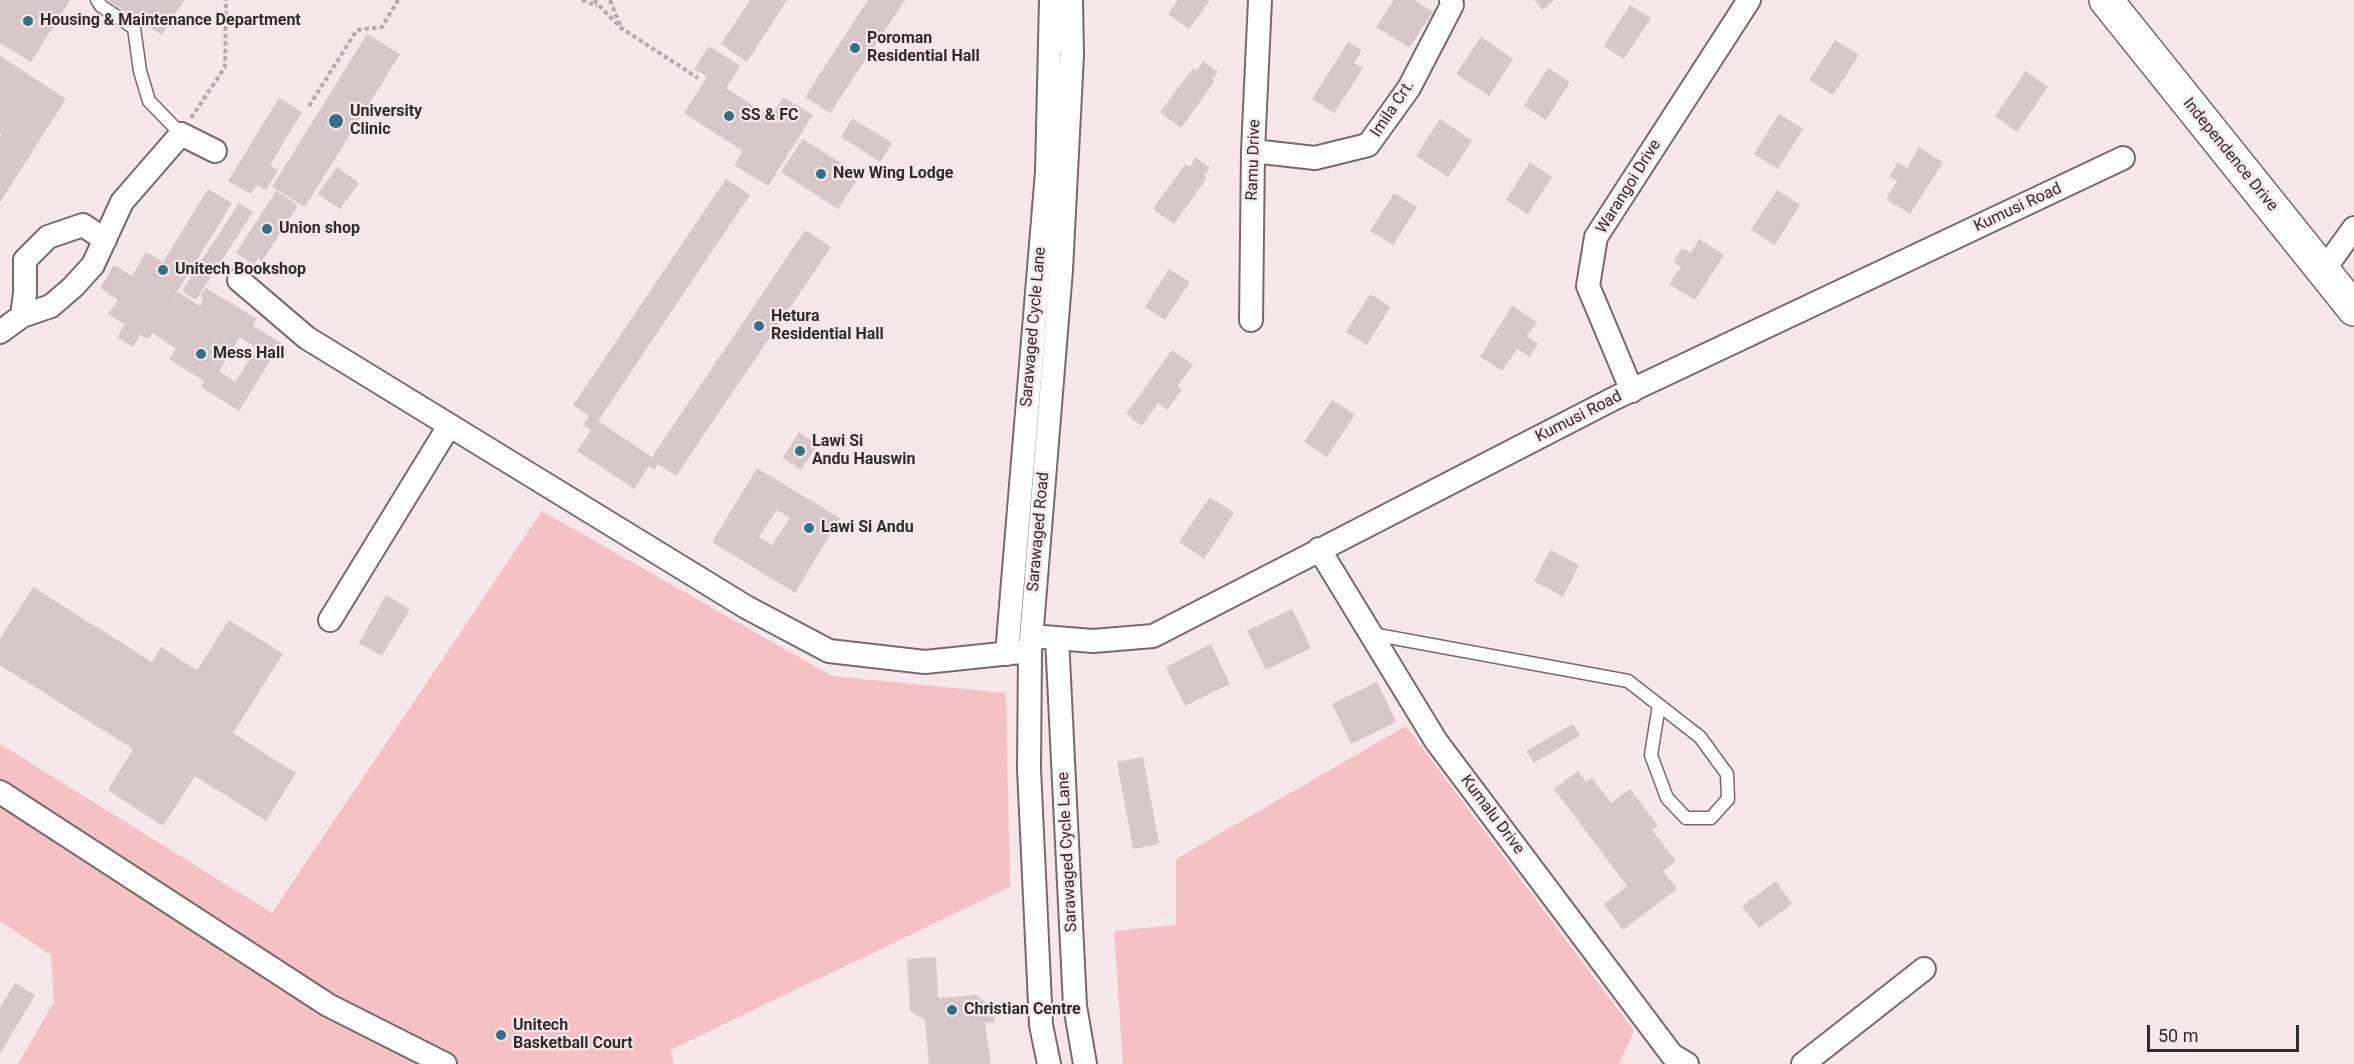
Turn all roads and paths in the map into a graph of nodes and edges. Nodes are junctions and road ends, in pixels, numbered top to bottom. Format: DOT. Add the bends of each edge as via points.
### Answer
graph roads {
  1 [pos="98,0"];
  2 [pos="226,0"];
  3 [pos="398,0"];
  4 [pos="582,0"];
  5 [pos="594,0"];
  6 [pos="610,0"];
  7 [pos="1051,0"];
  8 [pos="1071,0"];
  9 [pos="1260,0"];
  10 [pos="1451,0"];
  11 [pos="1749,0"];
  12 [pos="2106,0"];
  13 [pos="600,7"];
  14 [pos="621,28"];
  15 [pos="698,78"];
  16 [pos="309,106"];
  17 [pos="181,134"];
  18 [pos="215,151"];
  19 [pos="1253,151"];
  20 [pos="2123,158"];
  21 [pos="2354,228"];
  22 [pos="105,240"];
  23 [pos="2323,271"];
  24 [pos="239,280"];
  25 [pos="2354,309"];
  26 [pos="22,316"];
  27 [pos="1251,320"];
  28 [pos="0,332"];
  29 [pos="1632,391"];
  30 [pos="449,426"];
  31 [pos="1319,549"];
  32 [pos="330,620"];
  33 [pos="1371,634"];
  34 [pos="1057,638"];
  35 [pos="1030,644"];
  36 [pos="1007,654"];
  37 [pos="1659,705"];
  38 [pos="0,792"];
  39 [pos="1924,969"];
  40 [pos="445,1064"];
  41 [pos="1049,1064"];
  42 [pos="1085,1064"];
  43 [pos="1687,1064"];
  44 [pos="1803,1064"];
  1 -- 17 [label="lane" via="134,28 149,101"];
  2 -- 17 [label="path" via="225,67"];
  3 -- 16 [label="path" via="382,27 357,30"];
  4 -- 13 [label="path"];
  5 -- 13 [label="path"];
  6 -- 14 [label="path"];
  7 -- 36 [label="street, Sarawaged Cycle Lane" via="1047,172"];
  8 -- 35 [label="street, Sarawaged Road" via="1072,55 1061,270"];
  9 -- 19 [label="street, Ramu Drive"];
  10 -- 19 [label="street, Imila Crt." via="1452,5 1409,88 1368,145 1315,158"];
  11 -- 29 [label="street, Warangoi Drive" via="1596,237 1588,286"];
  12 -- 23 [label="main road, Independence Drive"];
  13 -- 14 [label="path"];
  14 -- 15 [label="path"];
  17 -- 18 [label="street"];
  17 -- 22 [label="street" via="122,202"];
  19 -- 27 [label="street, Ramu Drive"];
  20 -- 29 [label="street, Kumusi Road"];
  21 -- 23 [label="street"];
  22 -- 26 [label="street" via="93,265 74,287 51,306"];
  22 -- 26 [label="street" via="82,225 48,237 25,260"];
  23 -- 25 [label="main road, Independence Drive"];
  24 -- 30 [label="street, Kumusi Road" via="307,338"];
  26 -- 28 [label="street"];
  29 -- 31 [label="street, Kumusi Road"];
  30 -- 32 [label="street"];
  30 -- 36 [label="street, Kumusi Road" via="746,607 829,651 926,662"];
  31 -- 33 [label="street, Kumalu Drive"];
  31 -- 34 [label="street, Kumusi Road" via="1153,636 1093,641"];
  33 -- 37 [label="lane" via="1628,681"];
  33 -- 43 [label="street, Kumalu Drive" via="1436,741 1672,1055"];
  34 -- 35 [label="street, Kumusi Road"];
  34 -- 42 [label="street, Sarawaged Cycle Lane" via="1076,1006"];
  35 -- 36 [label="street, Kumusi Road"];
  35 -- 41 [label="street, Sarawaged Road" via="1029,769 1041,1025"];
  37 -- 37 [label="lane" via="1700,737 1727,774 1728,799 1711,818 1686,818 1667,798 1651,755"];
  38 -- 40 [label="street" via="328,1005"];
  39 -- 44 [label="street"];
}
